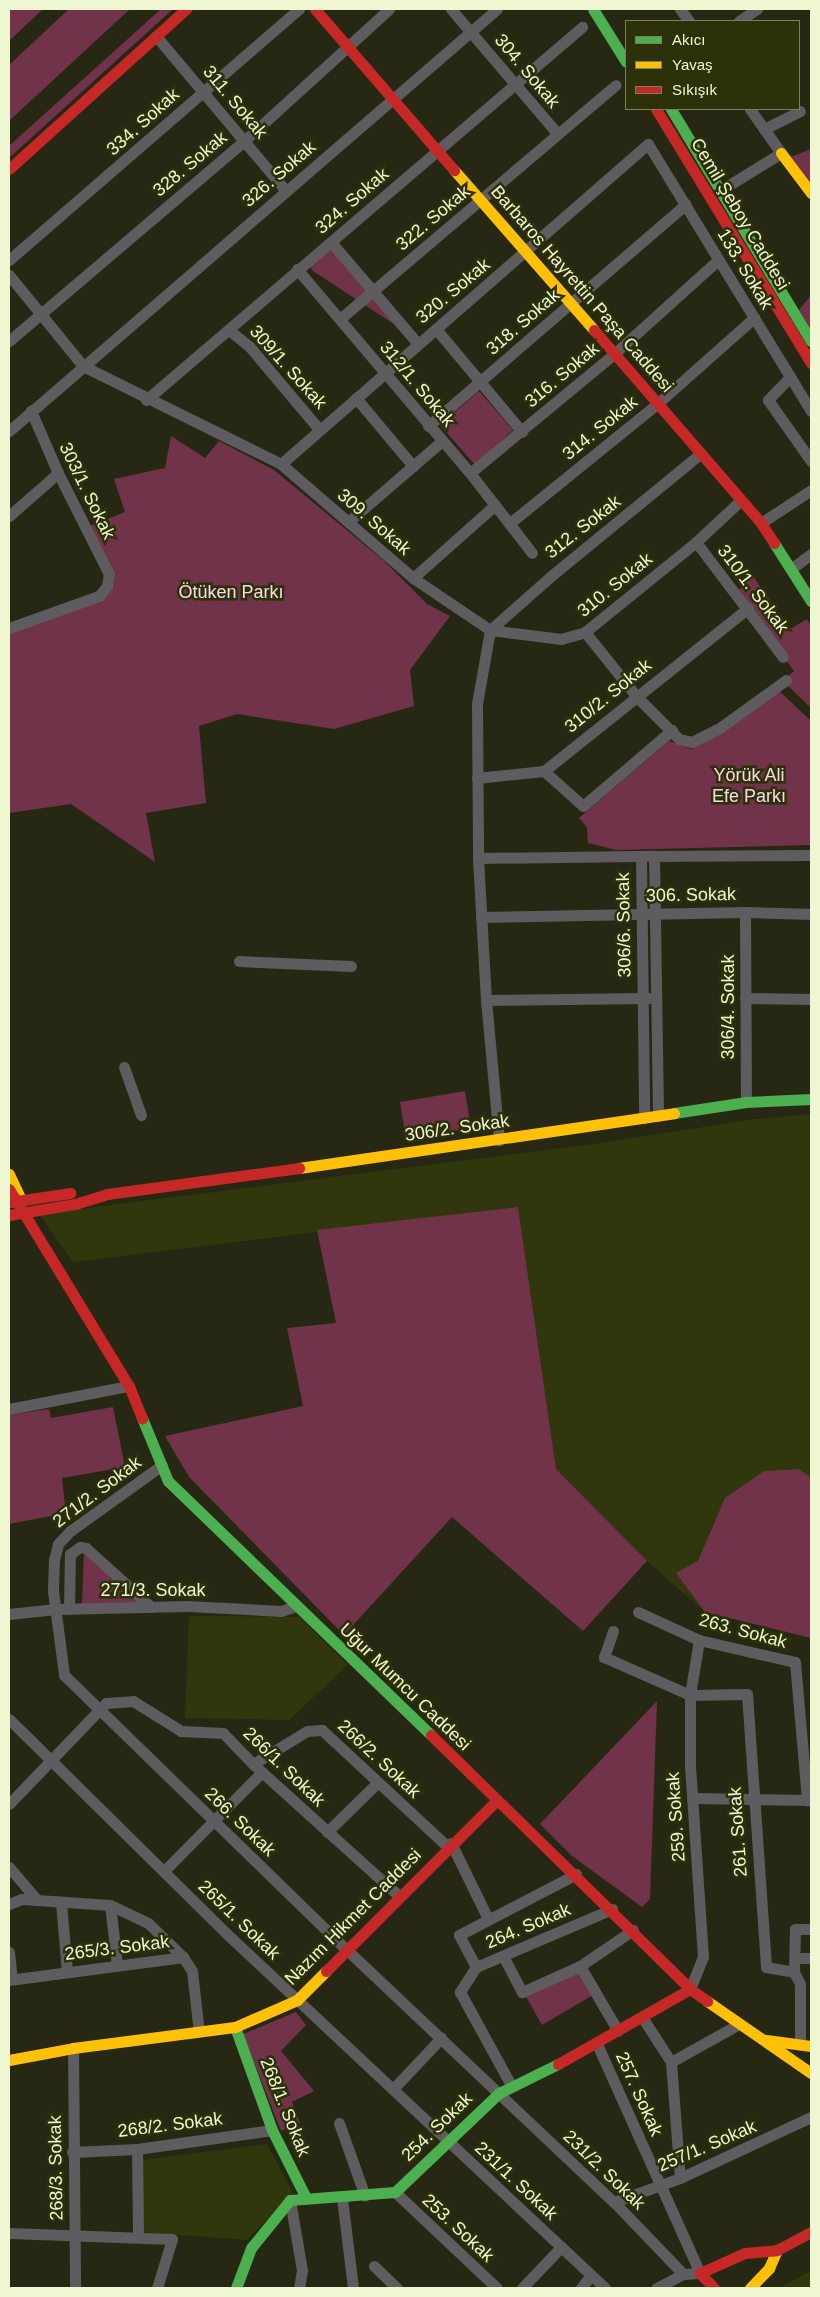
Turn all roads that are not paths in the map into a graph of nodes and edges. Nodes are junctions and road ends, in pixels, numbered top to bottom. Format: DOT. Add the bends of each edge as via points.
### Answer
graph roads {
  1 [pos="186,9"];
  2 [pos="299,9"];
  3 [pos="315,9"];
  4 [pos="389,9"];
  5 [pos="451,9"];
  6 [pos="497,9"];
  7 [pos="593,9"];
  8 [pos="600,9"];
  9 [pos="680,9"];
  10 [pos="757,9"];
  11 [pos="688,20"];
  12 [pos="740,20"];
  13 [pos="582,27"];
  14 [pos="469,30"];
  15 [pos="156,36"];
  16 [pos="625,44"];
  17 [pos="347,45"];
  18 [pos="625,60"];
  19 [pos="515,84"];
  20 [pos="616,85"];
  21 [pos="204,91"];
  22 [pos="395,98"];
  23 [pos="657,110"];
  24 [pos="672,110"];
  25 [pos="751,110"];
  26 [pos="800,111"];
  27 [pos="764,129"];
  28 [pos="557,133"];
  29 [pos="244,141"];
  30 [pos="648,144"];
  31 [pos="438,148"];
  32 [pos="781,153"];
  33 [pos="9,169"];
  34 [pos="721,190"];
  35 [pos="286,191"];
  36 [pos="811,193"];
  37 [pos="481,199"];
  38 [pos="686,204"];
  39 [pos="331,242"];
  40 [pos="526,252"];
  41 [pos="9,260"];
  42 [pos="718,260"];
  43 [pos="297,269"];
  44 [pos="9,274"];
  45 [pos="372,292"];
  46 [pos="571,303"];
  47 [pos="40,314"];
  48 [pos="340,318"];
  49 [pos="754,318"];
  50 [pos="436,329"];
  51 [pos="229,330"];
  52 [pos="9,341"];
  53 [pos="811,341"];
  54 [pos="418,344"];
  55 [pos="615,353"];
  56 [pos="811,362"];
  57 [pos="83,366"];
  58 [pos="385,374"];
  59 [pos="790,377"];
  60 [pos="479,382"];
  61 [pos="356,398"];
  62 [pos="146,400"];
  63 [pos="657,404"];
  64 [pos="31,411"];
  65 [pos="811,411"];
  66 [pos="428,426"];
  67 [pos="319,429"];
  68 [pos="9,431"];
  69 [pos="522,432"];
  70 [pos="442,441"];
  71 [pos="700,454"];
  72 [pos="811,461"];
  73 [pos="282,464"];
  74 [pos="413,466"];
  75 [pos="58,473"];
  76 [pos="470,473"];
  77 [pos="811,490"];
  78 [pos="740,501"];
  79 [pos="496,505"];
  80 [pos="11,509"];
  81 [pos="348,522"];
  82 [pos="510,522"];
  83 [pos="761,523"];
  84 [pos="696,542"];
  85 [pos="532,552"];
  86 [pos="811,554"];
  87 [pos="791,569"];
  88 [pos="413,578"];
  89 [pos="811,601"];
  90 [pos="748,608"];
  91 [pos="9,628"];
  92 [pos="490,630"];
  93 [pos="585,632"];
  94 [pos="783,657"];
  95 [pos="786,680"];
  96 [pos="636,696"];
  97 [pos="672,730"];
  98 [pos="544,770"];
  99 [pos="478,778"];
  100 [pos="811,855"];
  101 [pos="641,856"];
  102 [pos="654,856"];
  103 [pos="478,858"];
  104 [pos="746,912"];
  105 [pos="641,913"];
  106 [pos="654,913"];
  107 [pos="811,914"];
  108 [pos="481,917"];
  109 [pos="239,961"];
  110 [pos="352,966"];
  111 [pos="642,998"];
  112 [pos="655,998"];
  113 [pos="745,998"];
  114 [pos="811,999"];
  115 [pos="486,1000"];
  116 [pos="124,1067"];
  117 [pos="811,1099"];
  118 [pos="746,1102"];
  119 [pos="141,1115"];
  120 [pos="658,1116"];
  121 [pos="644,1118"];
  122 [pos="499,1140"];
  123 [pos="9,1174"];
  124 [pos="9,1189"];
  125 [pos="19,1205"];
  126 [pos="9,1214"];
  127 [pos="129,1386"];
  128 [pos="9,1409"];
  129 [pos="162,1465"];
  130 [pos="296,1606"];
  131 [pos="151,1607"];
  132 [pos="56,1609"];
  133 [pos="68,1609"];
  134 [pos="638,1612"];
  135 [pos="9,1614"];
  136 [pos="613,1631"];
  137 [pos="699,1640"];
  138 [pos="690,1695"];
  139 [pos="99,1710"];
  140 [pos="9,1719"];
  141 [pos="48,1760"];
  142 [pos="253,1764"];
  143 [pos="262,1772"];
  144 [pos="378,1782"];
  145 [pos="693,1798"];
  146 [pos="497,1800"];
  147 [pos="753,1800"];
  148 [pos="809,1800"];
  149 [pos="9,1804"];
  150 [pos="214,1821"];
  151 [pos="327,1832"];
  152 [pos="449,1845"];
  153 [pos="9,1867"];
  154 [pos="164,1870"];
  155 [pos="576,1874"];
  156 [pos="399,1896"];
  157 [pos="37,1900"];
  158 [pos="61,1902"];
  159 [pos="9,1904"];
  160 [pos="110,1905"];
  161 [pos="612,1909"];
  162 [pos="488,1919"];
  163 [pos="633,1930"];
  164 [pos="811,1930"];
  165 [pos="346,1949"];
  166 [pos="9,1952"];
  167 [pos="503,1956"];
  168 [pos="183,1957"];
  169 [pos="795,1958"];
  170 [pos="811,1958"];
  171 [pos="117,1965"];
  172 [pos="580,1966"];
  173 [pos="476,1967"];
  174 [pos="67,1972"];
  175 [pos="794,1972"];
  176 [pos="10,1979"];
  177 [pos="690,1989"];
  178 [pos="297,2000"];
  179 [pos="642,2017"];
  180 [pos="739,2024"];
  181 [pos="235,2027"];
  182 [pos="618,2031"];
  183 [pos="199,2032"];
  184 [pos="441,2038"];
  185 [pos="761,2039"];
  186 [pos="597,2044"];
  187 [pos="805,2045"];
  188 [pos="73,2048"];
  189 [pos="9,2060"];
  190 [pos="671,2062"];
  191 [pos="811,2073"];
  192 [pos="394,2088"];
  193 [pos="512,2088"];
  194 [pos="499,2094"];
  195 [pos="811,2117"];
  196 [pos="339,2123"];
  197 [pos="272,2130"];
  198 [pos="447,2142"];
  199 [pos="137,2148"];
  200 [pos="72,2152"];
  201 [pos="680,2178"];
  202 [pos="660,2186"];
  203 [pos="395,2192"];
  204 [pos="365,2196"];
  205 [pos="306,2198"];
  206 [pos="342,2198"];
  207 [pos="290,2200"];
  208 [pos="614,2202"];
  209 [pos="9,2232"];
  210 [pos="811,2232"];
  211 [pos="74,2234"];
  212 [pos="138,2236"];
  213 [pos="561,2246"];
  214 [pos="777,2250"];
  215 [pos="374,2266"];
  216 [pos="700,2273"];
  217 [pos="683,2274"];
  218 [pos="591,2276"];
  219 [pos="75,2288"];
  220 [pos="157,2288"];
  221 [pos="236,2288"];
  222 [pos="299,2288"];
  223 [pos="353,2288"];
  224 [pos="397,2288"];
  225 [pos="497,2288"];
  226 [pos="522,2288"];
  227 [pos="580,2288"];
  228 [pos="605,2288"];
  229 [pos="657,2288"];
  230 [pos="714,2288"];
  231 [pos="750,2288"];
  1 -- 15 [label="main road"];
  2 -- 21 [label="street, 334. Sokak"];
  3 -- 17 [label="main road, Barbaros Hayrettin Paşa Caddesi"];
  4 -- 17 [label="street, 328. Sokak"];
  5 -- 14 [label="street, 304. Sokak"];
  6 -- 14 [label="street, 326. Sokak"];
  7 -- 18 [label="main road"];
  8 -- 16 [label="main road"];
  9 -- 11 [label="street"];
  10 -- 12 [label="street"];
  13 -- 19 [label="street, 324. Sokak"];
  14 -- 19 [label="street, 304. Sokak"];
  14 -- 22 [label="street, 326. Sokak"];
  15 -- 21 [label="street, 311. Sokak"];
  15 -- 33 [label="main road"];
  17 -- 22 [label="main road, Barbaros Hayrettin Paşa Caddesi"];
  17 -- 29 [label="street, 328. Sokak"];
  19 -- 28 [label="street, 304. Sokak"];
  19 -- 31 [label="street, 324. Sokak"];
  20 -- 28 [label="street, 322. Sokak"];
  21 -- 29 [label="street, 311. Sokak"];
  21 -- 41 [label="street, 334. Sokak"];
  22 -- 31 [label="main road, Barbaros Hayrettin Paşa Caddesi"];
  22 -- 35 [label="street, 326. Sokak"];
  23 -- 56 [label="main road, Cemil Şeboy Caddesi"];
  24 -- 34 [label="main road, Cemil Şeboy Caddesi"];
  25 -- 27 [label="street"];
  26 -- 27 [label="street"];
  27 -- 32 [label="street"];
  28 -- 37 [label="street, 322. Sokak"];
  29 -- 35 [label="street, 311. Sokak"];
  29 -- 47 [label="street, 328. Sokak"];
  30 -- 38 [label="street, 133. Sokak"];
  30 -- 40 [label="street, 320. Sokak"];
  31 -- 37 [label="main road, Barbaros Hayrettin Paşa Caddesi"];
  31 -- 39 [label="street, 324. Sokak"];
  32 -- 34 [label="street"];
  32 -- 36 [label="main road"];
  34 -- 53 [label="main road, Cemil Şeboy Caddesi"];
  35 -- 57 [label="street, 326. Sokak"];
  37 -- 40 [label="main road, Barbaros Hayrettin Paşa Caddesi"];
  37 -- 45 [label="street, 322. Sokak"];
  38 -- 42 [label="street, 133. Sokak"];
  38 -- 46 [label="street, 318. Sokak"];
  39 -- 43 [label="street, 324. Sokak"];
  39 -- 45 [label="street"];
  40 -- 46 [label="main road, Barbaros Hayrettin Paşa Caddesi"];
  40 -- 50 [label="street, 320. Sokak"];
  42 -- 49 [label="street, 133. Sokak"];
  42 -- 55 [label="street, 316. Sokak"];
  43 -- 48 [label="street, 312/1. Sokak"];
  43 -- 51 [label="street, 324. Sokak"];
  44 -- 47 [label="street, 309. Sokak"];
  45 -- 48 [label="street, 322. Sokak"];
  45 -- 54 [label="street"];
  46 -- 55 [label="main road, Barbaros Hayrettin Paşa Caddesi"];
  46 -- 60 [label="street, 318. Sokak"];
  47 -- 52 [label="street, 328. Sokak"];
  47 -- 57 [label="street, 309. Sokak"];
  48 -- 58 [label="street, 312/1. Sokak"];
  49 -- 59 [label="street, 133. Sokak"];
  49 -- 63 [label="street, 314. Sokak"];
  50 -- 54 [label="street, 320. Sokak"];
  50 -- 60 [label="street"];
  51 -- 62 [label="street, 324. Sokak"];
  51 -- 67 [label="street, 309/1. Sokak" via="249,346"];
  54 -- 58 [label="street, 320. Sokak"];
  55 -- 63 [label="main road, Barbaros Hayrettin Paşa Caddesi"];
  55 -- 69 [label="street, 316. Sokak"];
  57 -- 62 [label="street, 309. Sokak"];
  57 -- 64 [label="street, 326. Sokak"];
  58 -- 61 [label="street, 320. Sokak"];
  58 -- 66 [label="street, 312/1. Sokak"];
  59 -- 65 [label="street, 133. Sokak"];
  59 -- 72 [label="street" via="768,400"];
  60 -- 66 [label="street, 318. Sokak"];
  60 -- 69 [label="street"];
  61 -- 67 [label="street, 320. Sokak"];
  61 -- 74 [label="street"];
  62 -- 73 [label="street, 309. Sokak"];
  63 -- 71 [label="main road, Barbaros Hayrettin Paşa Caddesi"];
  63 -- 82 [label="street, 314. Sokak"];
  64 -- 68 [label="street, 326. Sokak"];
  64 -- 75 [label="street, 303/1. Sokak"];
  66 -- 70 [label="street, 312/1. Sokak"];
  67 -- 73 [label="street, 320. Sokak"];
  69 -- 76 [label="street, 316. Sokak"];
  70 -- 74 [label="street"];
  70 -- 76 [label="street, 312/1. Sokak"];
  71 -- 78 [label="main road, Barbaros Hayrettin Paşa Caddesi"];
  71 -- 92 [label="street, 312. Sokak"];
  73 -- 81 [label="street, 309. Sokak"];
  74 -- 81 [label="street"];
  75 -- 80 [label="street"];
  75 -- 91 [label="street, 303/1. Sokak" via="109,574 107,586 99,596"];
  76 -- 79 [label="street, 312/1. Sokak"];
  77 -- 83 [label="street"];
  78 -- 83 [label="main road, Barbaros Hayrettin Paşa Caddesi"];
  78 -- 84 [label="street, 310. Sokak"];
  79 -- 82 [label="street, 312/1. Sokak"];
  79 -- 88 [label="street"];
  81 -- 88 [label="street, 309. Sokak"];
  82 -- 85 [label="street, 312/1. Sokak"];
  83 -- 87 [label="main road, Barbaros Hayrettin Paşa Caddesi"];
  84 -- 90 [label="street, 310/1. Sokak"];
  84 -- 93 [label="street, 310. Sokak"];
  86 -- 87 [label="street"];
  87 -- 89 [label="main road, Barbaros Hayrettin Paşa Caddesi"];
  88 -- 92 [label="street, 309. Sokak"];
  90 -- 94 [label="street, 310/1. Sokak"];
  90 -- 96 [label="street, 310/2. Sokak"];
  92 -- 93 [label="street, 310. Sokak" via="561,639"];
  92 -- 99 [label="street" via="477,704"];
  93 -- 96 [label="street"];
  95 -- 97 [label="street" via="721,727 692,742 679,739"];
  96 -- 97 [label="street"];
  96 -- 98 [label="street, 310/2. Sokak"];
  97 -- 98 [label="street" via="583,806"];
  98 -- 99 [label="street"];
  99 -- 103 [label="street"];
  100 -- 102 [label="street"];
  101 -- 102 [label="street, 306/6. Sokak"];
  101 -- 103 [label="street"];
  101 -- 105 [label="street, 306/6. Sokak"];
  102 -- 106 [label="street, 306/6. Sokak"];
  103 -- 108 [label="street"];
  104 -- 106 [label="street, 306. Sokak"];
  104 -- 107 [label="street, 306. Sokak"];
  104 -- 113 [label="street, 306/4. Sokak"];
  105 -- 106 [label="street, 306. Sokak"];
  105 -- 108 [label="street, 306. Sokak"];
  105 -- 111 [label="street, 306/6. Sokak"];
  106 -- 112 [label="street, 306/6. Sokak"];
  108 -- 115 [label="street"];
  109 -- 110 [label="street"];
  111 -- 112 [label="street"];
  111 -- 115 [label="street"];
  111 -- 121 [label="street, 306/6. Sokak"];
  112 -- 120 [label="street, 306/6. Sokak"];
  113 -- 114 [label="street"];
  113 -- 118 [label="street, 306/4. Sokak"];
  115 -- 122 [label="street"];
  116 -- 119 [label="street"];
  117 -- 118 [label="main road, 306/2. Sokak"];
  118 -- 120 [label="main road, 306/2. Sokak"];
  120 -- 121 [label="main road, 306/2. Sokak"];
  121 -- 122 [label="main road, 306/2. Sokak"];
  122 -- 125 [label="main road, 306/2. Sokak" via="107,1194 75,1204"];
  123 -- 125 [label="main road, Uğur Mumcu Caddesi"];
  124 -- 125 [label="main road, Uğur Mumcu Caddesi"];
  125 -- 126 [label="main road, 306/2. Sokak"];
  125 -- 127 [label="main road, Uğur Mumcu Caddesi" via="81,1293 86,1312"];
  127 -- 128 [label="street"];
  127 -- 129 [label="main road, Uğur Mumcu Caddesi"];
  129 -- 130 [label="main road, Uğur Mumcu Caddesi" via="168,1481"];
  129 -- 132 [label="street, 271/2. Sokak" via="61,1539 53,1574"];
  130 -- 131 [label="street, 271/3. Sokak" via="281,1611"];
  130 -- 146 [label="main road, Uğur Mumcu Caddesi"];
  131 -- 133 [label="street, 271/3. Sokak"];
  131 -- 133 [label="street, 271/2. Sokak" via="86,1548 80,1547 70,1554"];
  132 -- 133 [label="street, 271/3. Sokak"];
  132 -- 135 [label="street, 271/3. Sokak"];
  132 -- 139 [label="street, 266. Sokak" via="64,1676"];
  134 -- 137 [label="street, 263. Sokak"];
  136 -- 138 [label="street" via="604,1657"];
  137 -- 138 [label="street, 259. Sokak"];
  137 -- 148 [label="street, 263. Sokak" via="795,1662"];
  138 -- 145 [label="street, 259. Sokak"];
  138 -- 147 [label="street, 261. Sokak" via="747,1694"];
  139 -- 141 [label="street"];
  139 -- 142 [label="street, 266/1. Sokak" via="106,1703 133,1701 181,1731 223,1733"];
  139 -- 150 [label="street, 266. Sokak"];
  140 -- 141 [label="street, 265/1. Sokak"];
  141 -- 149 [label="street"];
  141 -- 154 [label="street, 265/1. Sokak"];
  142 -- 143 [label="street, 266/1. Sokak"];
  142 -- 144 [label="street, 266/2. Sokak" via="307,1731 322,1730"];
  143 -- 150 [label="street"];
  143 -- 151 [label="street, 266/1. Sokak"];
  144 -- 151 [label="street"];
  144 -- 152 [label="street, 266/2. Sokak"];
  145 -- 147 [label="street"];
  145 -- 177 [label="street, 259. Sokak" via="703,1956"];
  146 -- 152 [label="main road, Nazım Hikmet Caddesi"];
  146 -- 155 [label="main road, Uğur Mumcu Caddesi"];
  147 -- 148 [label="street"];
  147 -- 175 [label="street, 261. Sokak" via="766,1967"];
  150 -- 154 [label="street"];
  150 -- 165 [label="street, 266. Sokak"];
  151 -- 156 [label="street, 266/1. Sokak"];
  152 -- 156 [label="main road, Nazım Hikmet Caddesi"];
  152 -- 162 [label="street, 266/2. Sokak"];
  153 -- 157 [label="street"];
  154 -- 178 [label="street, 265/1. Sokak"];
  155 -- 161 [label="main road, Uğur Mumcu Caddesi"];
  155 -- 162 [label="street, 264. Sokak"];
  156 -- 165 [label="main road, Nazım Hikmet Caddesi"];
  157 -- 158 [label="street"];
  157 -- 159 [label="street" via="22,1899"];
  158 -- 160 [label="street"];
  158 -- 174 [label="street"];
  160 -- 168 [label="street" via="148,1923"];
  160 -- 171 [label="street"];
  161 -- 163 [label="main road, Uğur Mumcu Caddesi"];
  161 -- 167 [label="street, 264. Sokak"];
  162 -- 173 [label="street, 264. Sokak" via="458,1935"];
  163 -- 172 [label="street"];
  163 -- 177 [label="main road, Uğur Mumcu Caddesi"];
  164 -- 169 [label="street" via="795,1929"];
  165 -- 178 [label="main road, Nazım Hikmet Caddesi"];
  165 -- 184 [label="street, 266. Sokak"];
  166 -- 176 [label="street"];
  167 -- 172 [label="street" via="522,1992"];
  167 -- 173 [label="street, 264. Sokak"];
  168 -- 171 [label="street, 265/3. Sokak"];
  168 -- 183 [label="street, 265/3. Sokak" via="192,1971"];
  169 -- 170 [label="street"];
  169 -- 175 [label="street"];
  171 -- 174 [label="street, 265/3. Sokak"];
  172 -- 182 [label="street"];
  173 -- 193 [label="street" via="460,1992"];
  174 -- 176 [label="street, 265/3. Sokak"];
  175 -- 187 [label="street" via="800,1984"];
  177 -- 179 [label="main road, 254. Sokak"];
  177 -- 180 [label="main road, Uğur Mumcu Caddesi"];
  178 -- 181 [label="main road, Nazım Hikmet Caddesi"];
  178 -- 192 [label="street, 265/1. Sokak"];
  179 -- 182 [label="main road, 254. Sokak"];
  179 -- 190 [label="street"];
  180 -- 185 [label="main road, Uğur Mumcu Caddesi"];
  180 -- 190 [label="street"];
  181 -- 183 [label="main road, Nazım Hikmet Caddesi"];
  181 -- 197 [label="main road, 268/1. Sokak"];
  182 -- 186 [label="main road, 254. Sokak"];
  183 -- 188 [label="main road, Nazım Hikmet Caddesi"];
  184 -- 192 [label="street"];
  184 -- 194 [label="street, 266. Sokak"];
  185 -- 187 [label="main road, Uğur Mumcu Caddesi"];
  185 -- 191 [label="main road, Uğur Mumcu Caddesi"];
  186 -- 193 [label="main road, 254. Sokak"];
  186 -- 202 [label="street, 257. Sokak"];
  188 -- 189 [label="main road, Nazım Hikmet Caddesi"];
  188 -- 200 [label="street, 268/3. Sokak"];
  190 -- 201 [label="street"];
  192 -- 198 [label="street, 265/1. Sokak"];
  193 -- 194 [label="main road, 254. Sokak"];
  194 -- 198 [label="main road, 254. Sokak"];
  194 -- 208 [label="street, 231/2. Sokak"];
  195 -- 201 [label="street, 257/1. Sokak" via="760,2144 747,2145"];
  196 -- 204 [label="street"];
  197 -- 199 [label="street, 268/2. Sokak"];
  197 -- 205 [label="main road, 268/1. Sokak"];
  198 -- 203 [label="main road, 254. Sokak"];
  198 -- 213 [label="street, 231/1. Sokak"];
  199 -- 200 [label="street, 268/2. Sokak"];
  199 -- 212 [label="street"];
  200 -- 211 [label="street, 268/3. Sokak"];
  201 -- 202 [label="street, 257/1. Sokak"];
  202 -- 208 [label="street, 257/1. Sokak"];
  202 -- 216 [label="street, 257. Sokak"];
  203 -- 204 [label="main road"];
  203 -- 225 [label="street, 253. Sokak"];
  204 -- 206 [label="main road"];
  205 -- 206 [label="main road"];
  205 -- 207 [label="main road"];
  206 -- 223 [label="street"];
  207 -- 221 [label="main road" via="251,2248"];
  207 -- 222 [label="street" via="302,2270"];
  208 -- 217 [label="street, 231/2. Sokak"];
  209 -- 211 [label="street"];
  210 -- 214 [label="main road"];
  211 -- 212 [label="street"];
  211 -- 219 [label="street, 268/3. Sokak"];
  212 -- 220 [label="street" via="172,2239"];
  213 -- 218 [label="street, 231/1. Sokak"];
  213 -- 226 [label="street, 231/1. Sokak"];
  214 -- 216 [label="main road" via="745,2252"];
  214 -- 231 [label="main road" via="769,2268"];
  215 -- 224 [label="street"];
  216 -- 217 [label="street"];
  216 -- 230 [label="main road"];
  217 -- 229 [label="street"];
  218 -- 227 [label="street"];
  218 -- 228 [label="street, 231/1. Sokak"];
}
